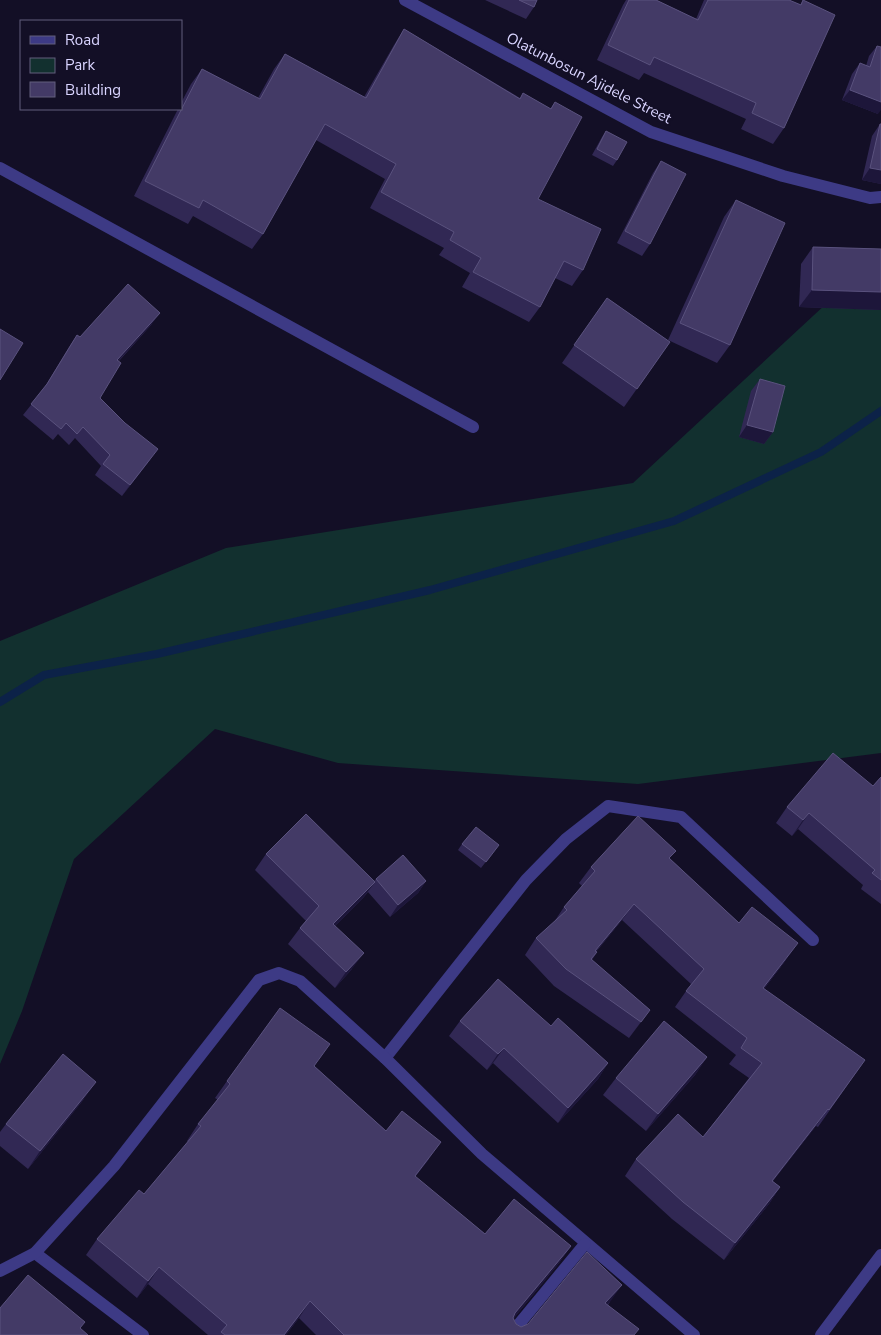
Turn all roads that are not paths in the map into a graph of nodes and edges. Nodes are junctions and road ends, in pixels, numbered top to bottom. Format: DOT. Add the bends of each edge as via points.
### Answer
graph roads {
  1 [pos="405,0"];
  2 [pos="0,168"];
  3 [pos="881,197"];
  4 [pos="473,427"];
  5 [pos="813,940"];
  6 [pos="385,1058"];
  7 [pos="585,1244"];
  8 [pos="35,1253"];
  9 [pos="881,1255"];
  10 [pos="0,1271"];
  11 [pos="143,1335"];
  12 [pos="510,1335"];
  13 [pos="694,1335"];
  14 [pos="822,1335"];
  1 -- 3 [label="street, Olatunbosun Ajidele Street" via="651,132 783,176 870,198"];
  2 -- 4 [label="street"];
  5 -- 6 [label="street" via="681,817 608,806 566,839 526,880"];
  6 -- 7 [label="street" via="482,1154"];
  6 -- 8 [label="street" via="300,980 279,972 259,980 114,1166"];
  7 -- 12 [label="street"];
  7 -- 13 [label="street"];
  8 -- 10 [label="street"];
  8 -- 11 [label="street"];
  9 -- 14 [label="street"];
}
